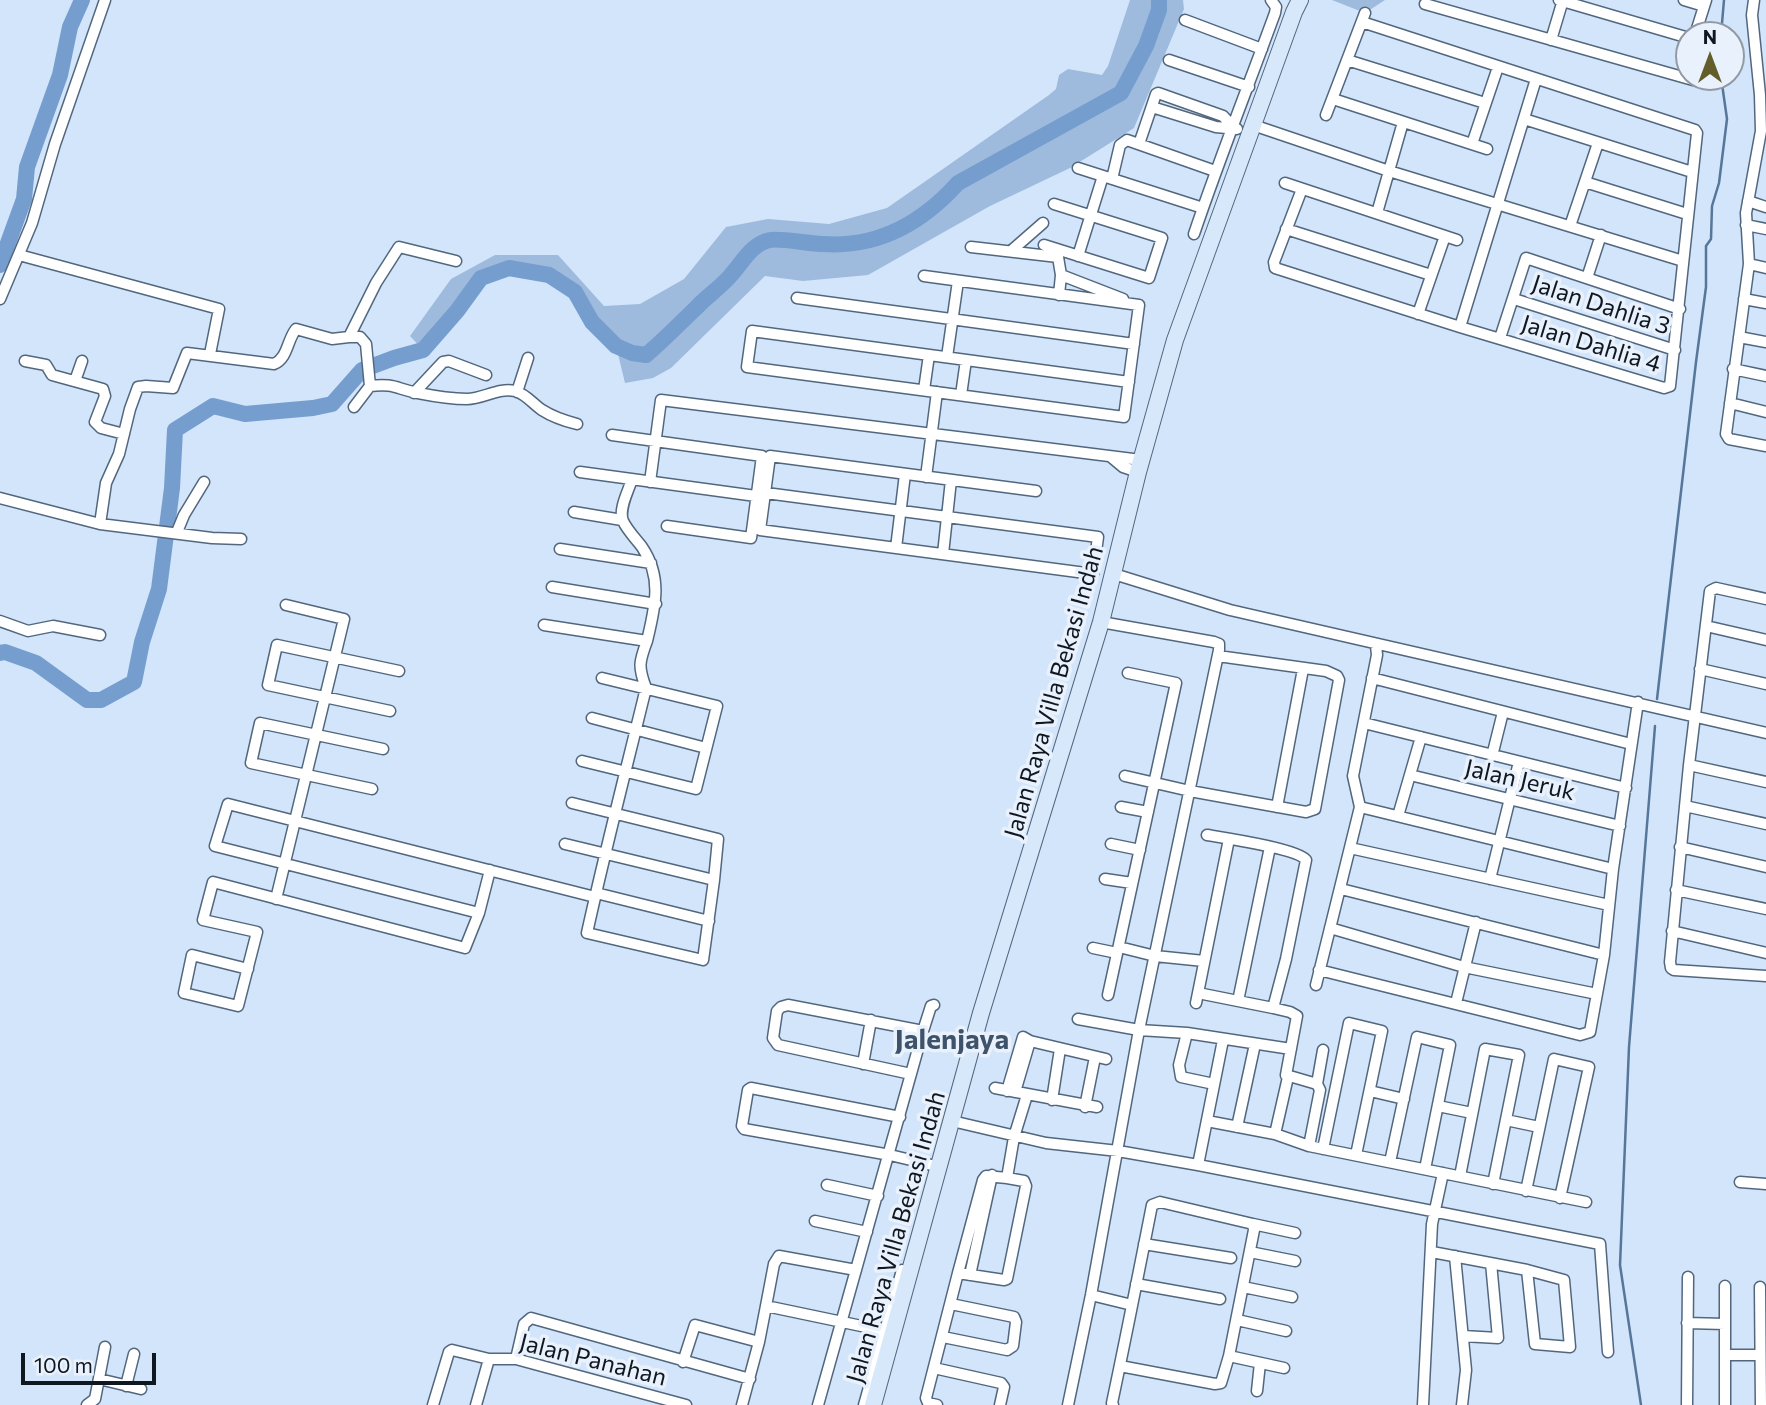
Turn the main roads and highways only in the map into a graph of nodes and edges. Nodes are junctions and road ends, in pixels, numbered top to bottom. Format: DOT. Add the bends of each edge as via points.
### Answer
graph roads {
  1 [pos="1300,0"];
  2 [pos="873,1405"];
  1 -- 2 [label="main road, Jalan Raya Villa Bekasi Indah" via="1175,340 1101,622 936,1166"];
}
